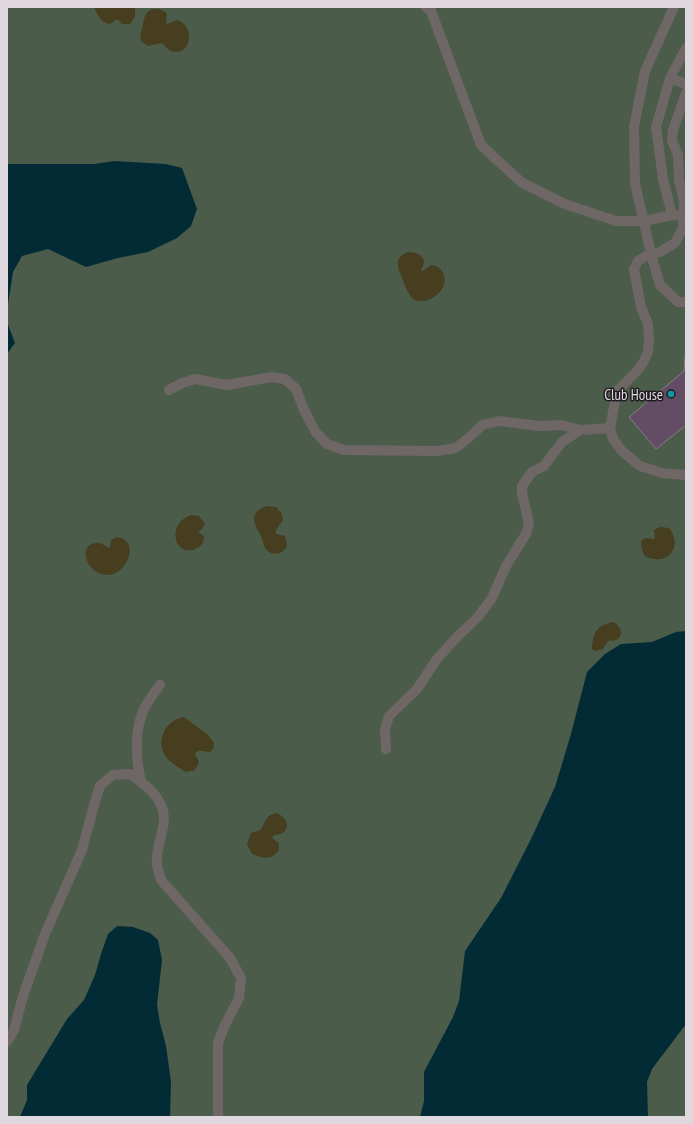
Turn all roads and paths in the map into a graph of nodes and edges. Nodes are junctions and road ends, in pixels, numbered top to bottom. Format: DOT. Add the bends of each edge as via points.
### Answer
graph roads {
  1 [pos="426,7"];
  2 [pos="674,7"];
  3 [pos="686,48"];
  4 [pos="670,78"];
  5 [pos="686,84"];
  6 [pos="686,93"];
  7 [pos="672,215"];
  8 [pos="685,216"];
  9 [pos="644,221"];
  10 [pos="651,254"];
  11 [pos="686,302"];
  12 [pos="169,390"];
  13 [pos="610,428"];
  14 [pos="580,430"];
  15 [pos="686,475"];
  16 [pos="160,685"];
  17 [pos="386,749"];
  18 [pos="141,782"];
  19 [pos="7,1042"];
  20 [pos="218,1117"];
  1 -- 9 [label="lane" via="431,11 481,145 521,182 565,204 616,221"];
  2 -- 9 [label="lane" via="645,72 634,127 635,183"];
  3 -- 4 [label="lane"];
  4 -- 5 [label="lane"];
  4 -- 7 [label="lane" via="656,126 663,178"];
  6 -- 8 [label="lane" via="673,130 672,141 678,154"];
  7 -- 8 [label="lane"];
  7 -- 9 [label="lane"];
  8 -- 10 [label="lane" via="683,228 674,243 660,252"];
  9 -- 10 [label="lane"];
  10 -- 11 [label="lane" via="660,285 678,302"];
  10 -- 13 [label="lane" via="638,261 634,269 641,308 648,324 648,352 636,372 617,391"];
  12 -- 14 [label="lane" via="195,379 227,385 271,377 285,379 296,389 315,431 327,444 344,450 437,451 456,448 482,425 499,421 539,426 562,424"];
  13 -- 14 [label="lane"];
  13 -- 15 [label="lane" via="613,439 622,452 640,466 662,474"];
  14 -- 17 [label="lane" via="562,442 544,466 532,472 522,486 529,523 526,534 506,566 492,598 478,617 437,659 417,689 390,716 385,730"];
  16 -- 18 [label="lane" via="140,718 138,760"];
  18 -- 19 [label="lane" via="130,774 113,775 100,786 82,850 44,934 14,1030"];
  18 -- 20 [label="lane" via="162,806 165,822 157,864 161,880 230,958 241,978 239,998 218,1043"];
}
